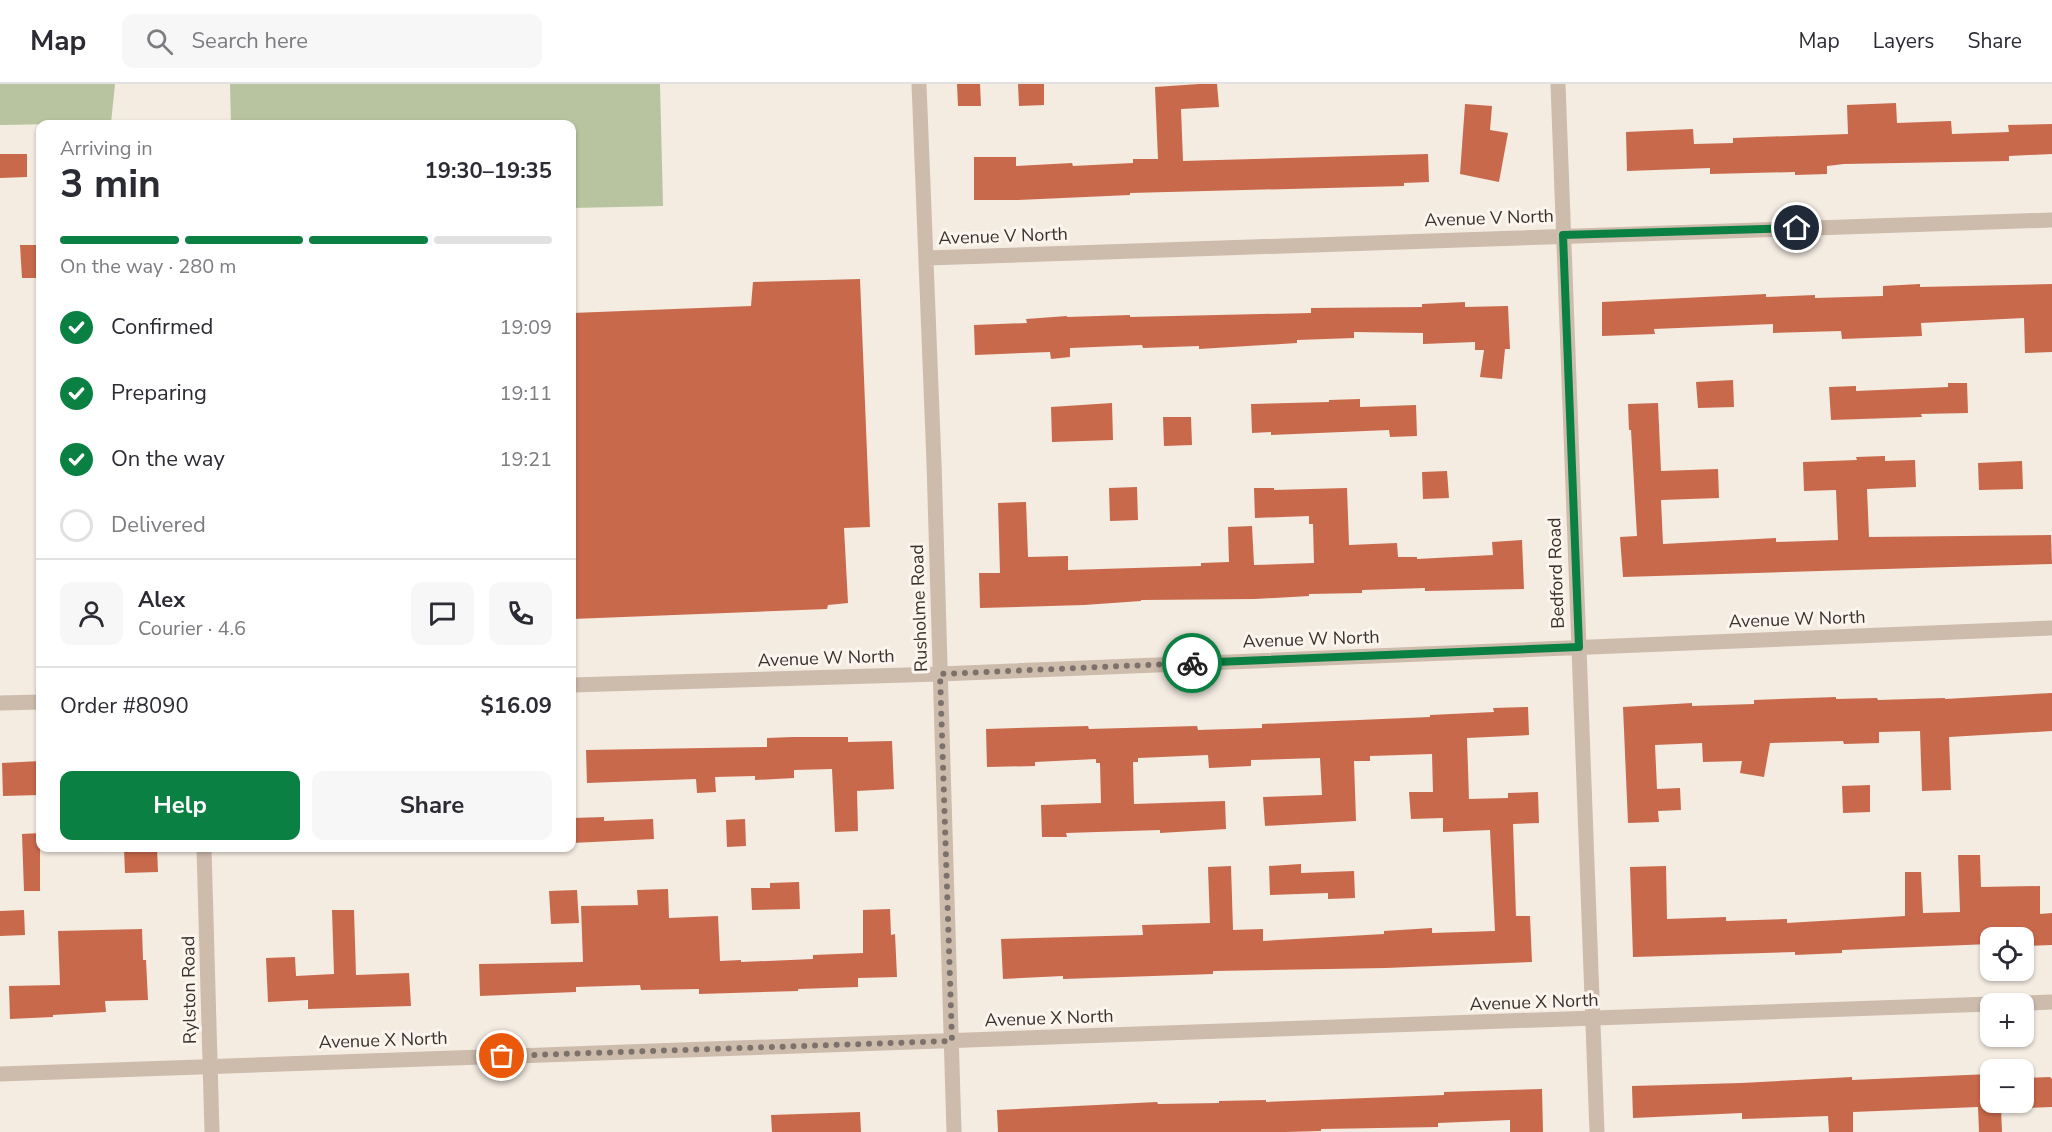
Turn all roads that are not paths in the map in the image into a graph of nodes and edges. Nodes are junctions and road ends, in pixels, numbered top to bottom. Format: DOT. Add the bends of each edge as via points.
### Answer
graph roads {
  1 [pos="919,84"];
  2 [pos="1558,84"];
  3 [pos="2052,220"];
  4 [pos="1563,235"];
  5 [pos="927,258"];
  6 [pos="2052,628"];
  7 [pos="1579,647"];
  8 [pos="940,674"];
  9 [pos="576,685"];
  10 [pos="36,702"];
  11 [pos="0,703"];
  12 [pos="204,852"];
  13 [pos="2052,1002"];
  14 [pos="2034,1003"];
  15 [pos="1980,1004"];
  16 [pos="1594,1019"];
  17 [pos="952,1041"];
  18 [pos="210,1065"];
  19 [pos="0,1074"];
  20 [pos="212,1132"];
  21 [pos="954,1132"];
  22 [pos="1597,1132"];
  1 -- 5 [label="street, Rusholme Road"];
  2 -- 4 [label="street, Bedford Road"];
  3 -- 4 [label="street, Avenue V North"];
  4 -- 5 [label="street, Avenue V North"];
  4 -- 7 [label="street, Bedford Road"];
  5 -- 8 [label="street, Rusholme Road"];
  6 -- 7 [label="street, Avenue W North"];
  7 -- 8 [label="street, Avenue W North"];
  7 -- 16 [label="street, Bedford Road"];
  8 -- 9 [label="street, Avenue W North"];
  8 -- 17 [label="street, Rusholme Road"];
  10 -- 11 [label="street"];
  12 -- 18 [label="street, Rylston Road"];
  13 -- 14 [label="street"];
  15 -- 16 [label="street, Avenue X North"];
  16 -- 17 [label="street, Avenue X North"];
  16 -- 22 [label="street, Bedford Road"];
  17 -- 18 [label="street, Avenue X North"];
  17 -- 21 [label="street, Rusholme Road"];
  18 -- 19 [label="street, Avenue X North"];
  18 -- 20 [label="street, Rylston Road"];
}
